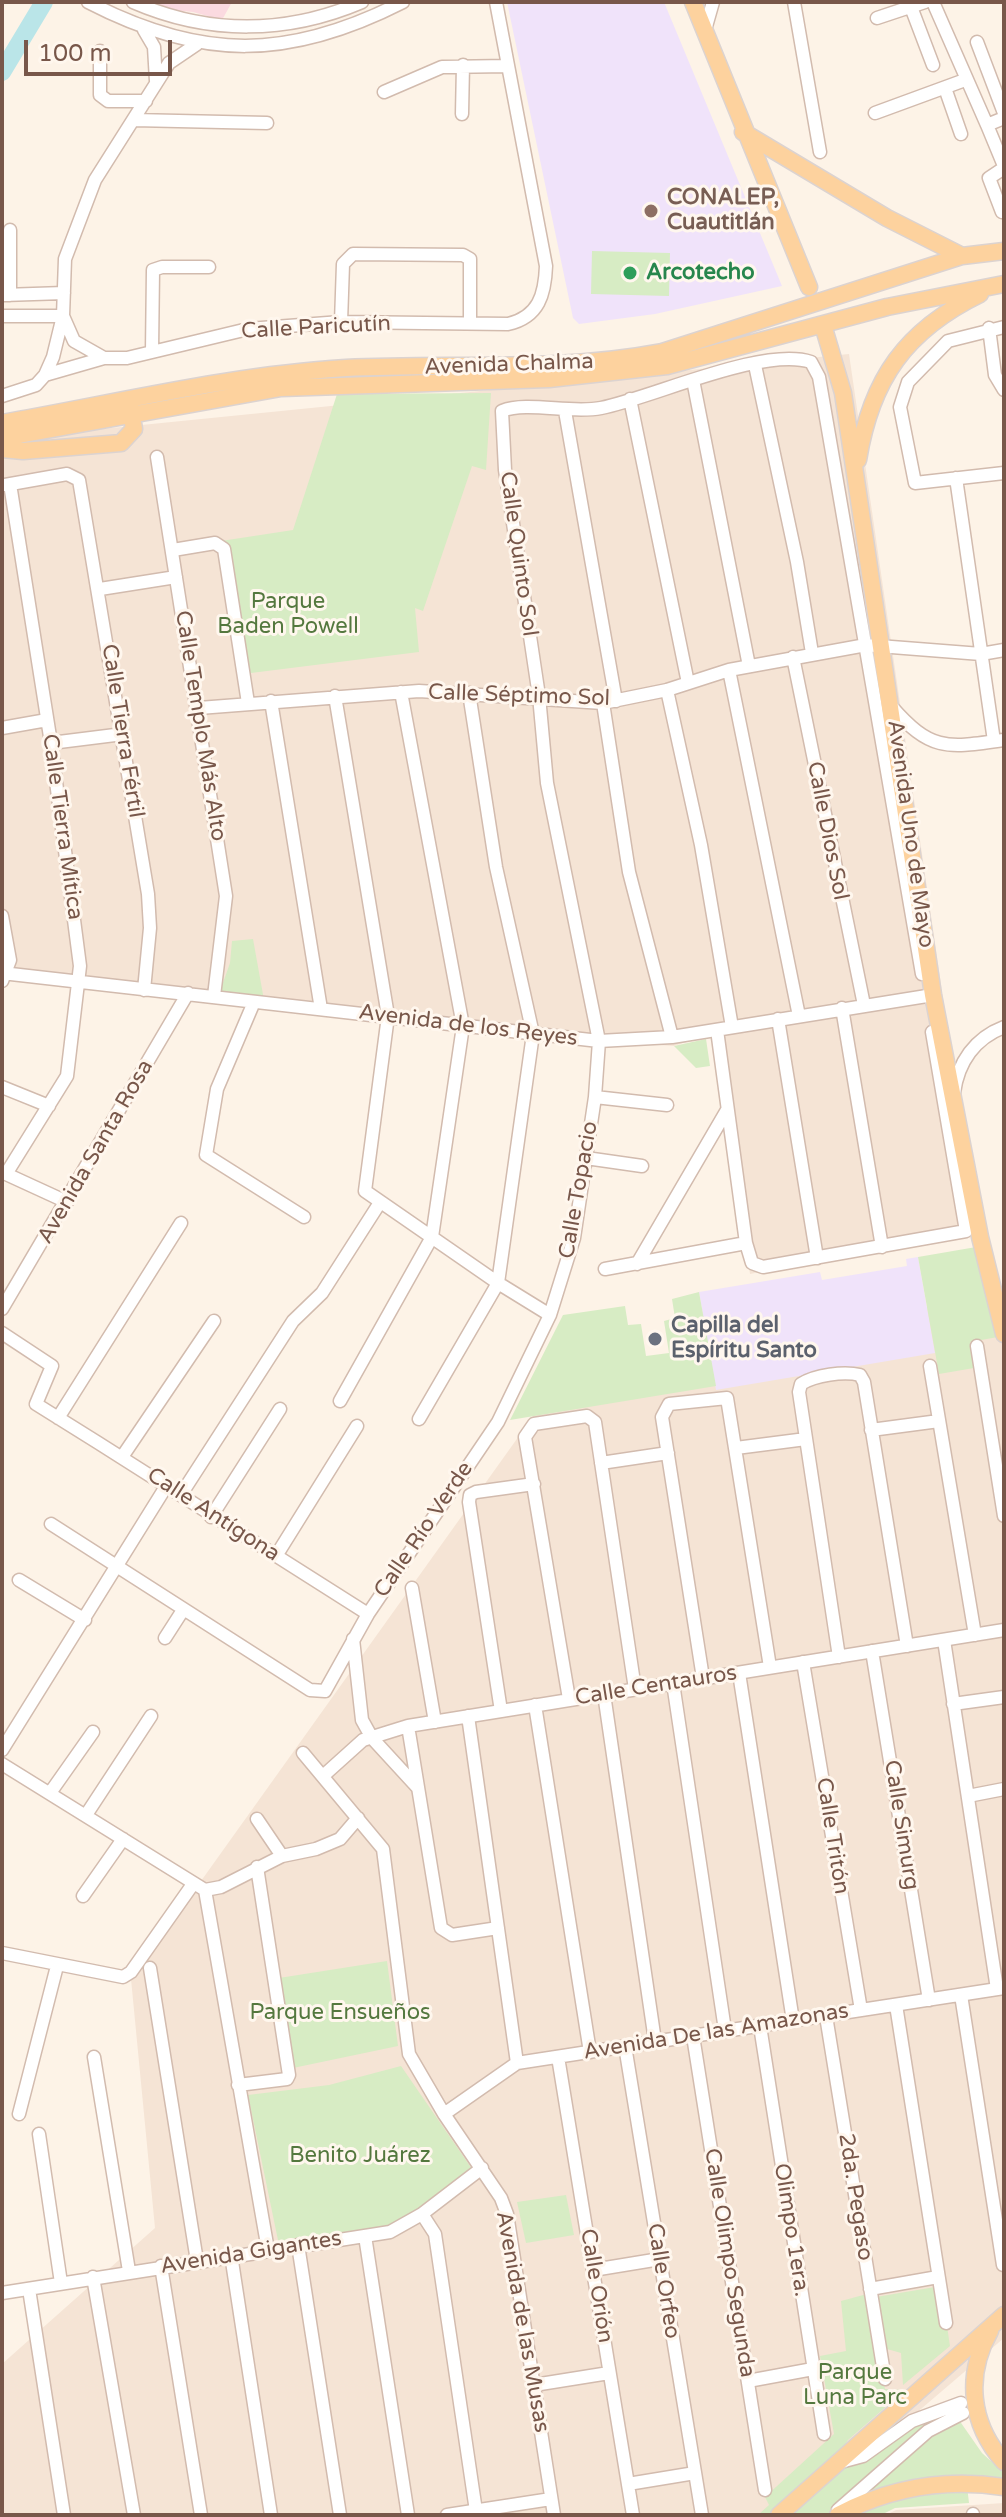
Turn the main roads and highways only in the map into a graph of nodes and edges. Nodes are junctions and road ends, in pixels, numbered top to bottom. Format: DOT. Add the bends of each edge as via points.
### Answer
graph roads {
  1 [pos="693,2"];
  2 [pos="743,132"];
  3 [pos="1004,251"];
  4 [pos="962,256"];
  5 [pos="1003,284"];
  6 [pos="809,287"];
  7 [pos="825,332"];
  8 [pos="664,359"];
  9 [pos="130,408"];
  10 [pos="2,423"];
  11 [pos="2,438"];
  12 [pos="2,449"];
  13 [pos="856,474"];
  14 [pos="1004,1334"];
  15 [pos="1000,2319"];
  16 [pos="1004,2462"];
  17 [pos="1004,2487"];
  18 [pos="779,2515"];
  19 [pos="835,2515"];
  1 -- 2 [label="main road"];
  2 -- 4 [label="main road"];
  2 -- 6 [label="main road"];
  3 -- 4 [label="main road, Avenida Chalma"];
  4 -- 8 [label="main road, Avenida Chalma"];
  5 -- 8 [label="main road, Avenida Chalma"];
  5 -- 13 [label="main road" via="944,314 901,349 872,407"];
  7 -- 13 [label="main road, Avenida Uno de Mayo" via="843,393"];
  8 -- 9 [label="main road, Avenida Chalma" via="549,379 281,388"];
  9 -- 10 [label="main road, Avenida Chalma"];
  9 -- 11 [label="main road, Avenida Chalma"];
  9 -- 12 [label="main road" via="134,429 121,443"];
  13 -- 14 [label="main road, Avenida Uno de Mayo" via="874,646 891,706 930,996 955,1104 970,1212"];
  15 -- 16 [label="main road" via="976,2363 974,2397 983,2432"];
  15 -- 18 [label="main road"];
  17 -- 19 [label="main road" via="934,2483 889,2493"];
}
